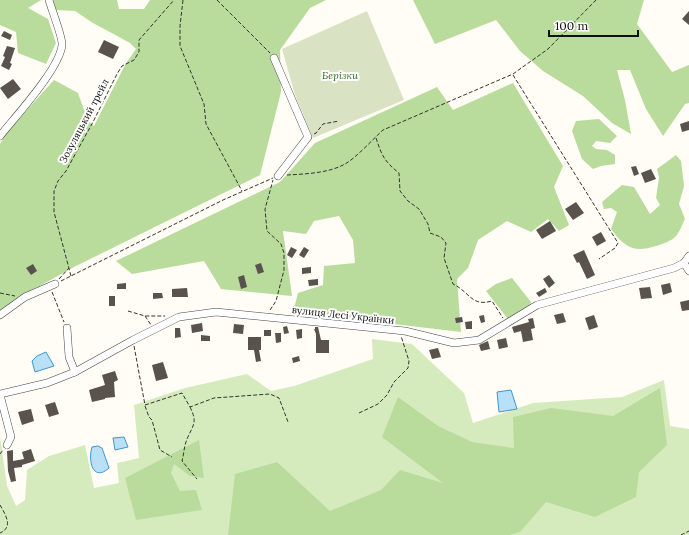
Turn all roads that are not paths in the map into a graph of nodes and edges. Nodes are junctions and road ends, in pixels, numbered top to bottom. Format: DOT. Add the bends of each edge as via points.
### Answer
graph roads {
  1 [pos="49,0"];
  2 [pos="274,58"];
  3 [pos="0,136"];
  4 [pos="276,177"];
  5 [pos="689,256"];
  6 [pos="684,263"];
  7 [pos="689,271"];
  8 [pos="52,285"];
  9 [pos="0,315"];
  10 [pos="67,328"];
  11 [pos="75,372"];
  12 [pos="0,394"];
  13 [pos="7,445"];
  1 -- 3 [label="street" via="62,43 59,58"];
  2 -- 4 [label="street" via="308,137"];
  5 -- 6 [label="street"];
  6 -- 7 [label="street"];
  6 -- 11 [label="street, вулиця Лесі Українки" via="674,268 537,305 480,340 454,343 403,331 216,312 179,317"];
  8 -- 9 [label="street" via="25,297"];
  10 -- 11 [label="street" via="69,357"];
  11 -- 12 [label="street, вулиця Лесі Українки" via="47,383"];
  12 -- 13 [label="street" via="11,438"];
}
